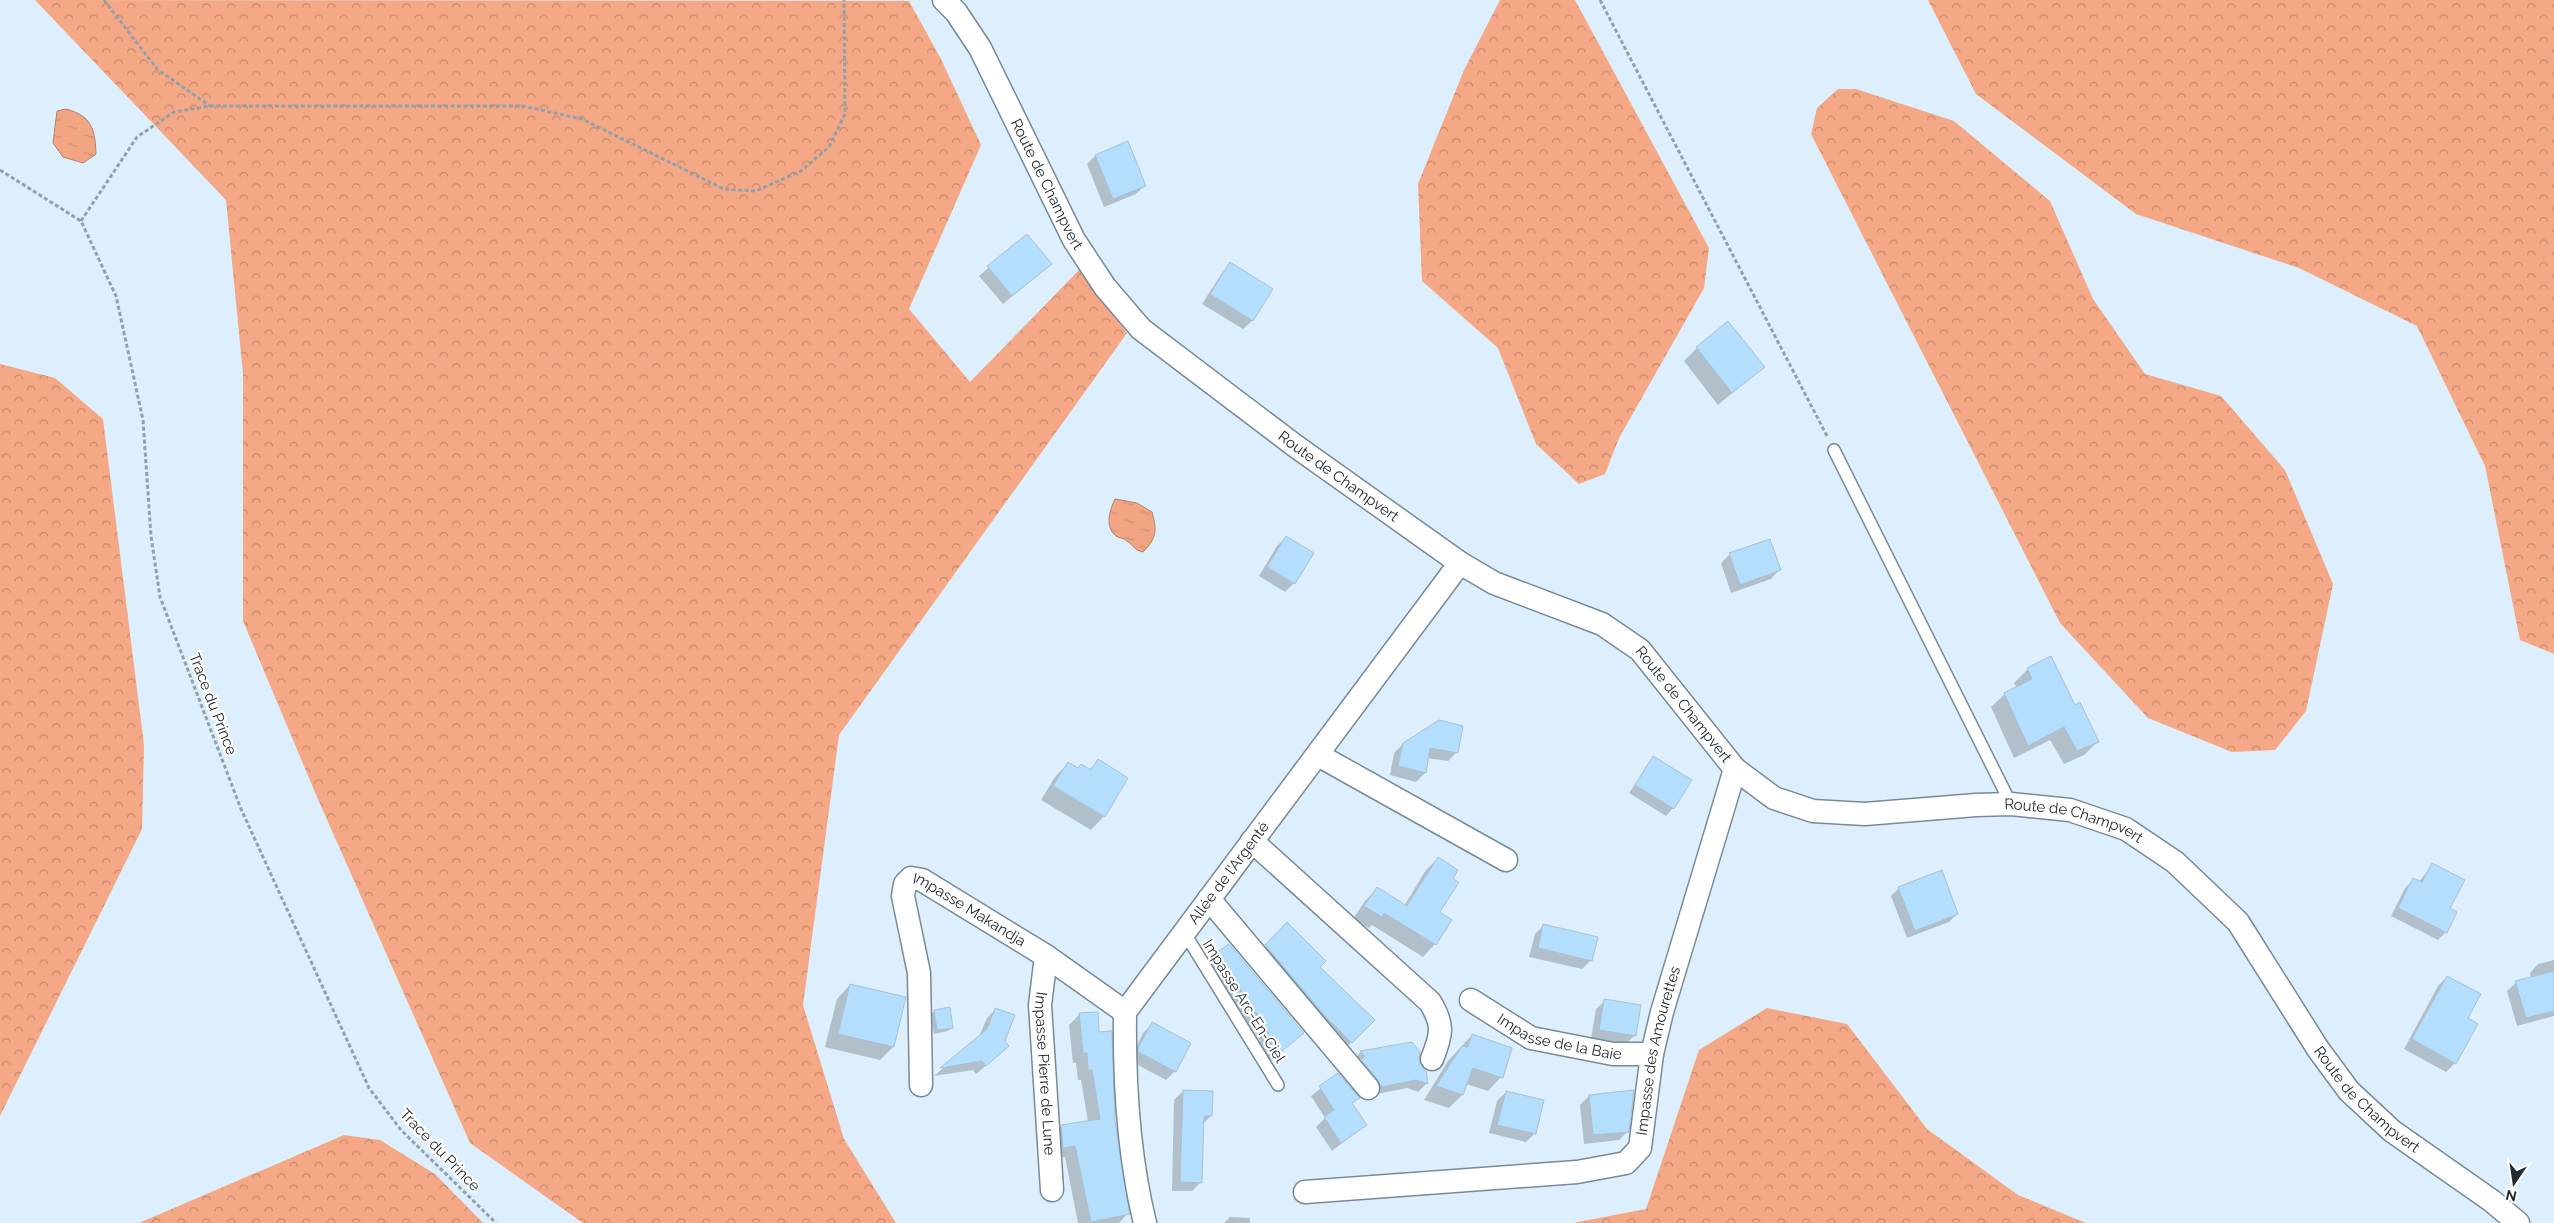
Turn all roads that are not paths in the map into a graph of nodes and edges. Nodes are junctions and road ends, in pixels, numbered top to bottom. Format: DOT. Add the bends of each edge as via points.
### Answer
graph roads {
  1 [pos="944,0"];
  2 [pos="1834,450"];
  3 [pos="1460,562"];
  4 [pos="1318,755"];
  5 [pos="1735,769"];
  6 [pos="2011,804"];
  7 [pos="1252,841"];
  8 [pos="1506,860"];
  9 [pos="1208,899"];
  10 [pos="1184,932"];
  11 [pos="1046,956"];
  12 [pos="1471,1000"];
  13 [pos="1125,1012"];
  14 [pos="1652,1054"];
  15 [pos="1432,1059"];
  16 [pos="1278,1085"];
  17 [pos="921,1086"];
  18 [pos="1368,1088"];
  19 [pos="1052,1190"];
  20 [pos="1305,1192"];
  21 [pos="1145,1223"];
  22 [pos="2518,1223"];
  1 -- 3 [label="street, Route de Champvert" via="980,48 1074,240 1105,287 1141,329 1294,445"];
  2 -- 6 [label="lane"];
  3 -- 4 [label="street, Allée de l'Argenté"];
  3 -- 5 [label="street, Route de Champvert" via="1494,583 1602,624 1640,650"];
  4 -- 7 [label="street, Allée de l'Argenté"];
  4 -- 8 [label="street"];
  5 -- 6 [label="street, Route de Champvert" via="1774,798 1813,811 1866,814"];
  5 -- 14 [label="street, Impasse des Amourettes"];
  6 -- 22 [label="street, Route de Champvert" via="2070,810 2126,829 2175,862 2238,922 2318,1049 2349,1091 2392,1131"];
  7 -- 9 [label="street, Allée de l'Argenté"];
  7 -- 15 [label="street" via="1430,1002 1440,1018 1441,1038"];
  9 -- 10 [label="street, Allée de l'Argenté"];
  9 -- 18 [label="street"];
  10 -- 13 [label="street, Allée de l'Argenté"];
  10 -- 16 [label="lane, Impasse Arc-En-Ciel"];
  11 -- 13 [label="street, Impasse Makandja"];
  11 -- 17 [label="street, Impasse Makandja" via="922,880 911,878 904,884 903,896 919,973"];
  11 -- 19 [label="street, Impasse Pierre de Lune" via="1040,1005"];
  12 -- 14 [label="street, Impasse de la Baie" via="1531,1038 1613,1054"];
  13 -- 21 [label="street" via="1124,1079 1137,1191"];
  14 -- 20 [label="street, Impasse des Amourettes" via="1640,1148 1626,1163 1577,1172"];
}
